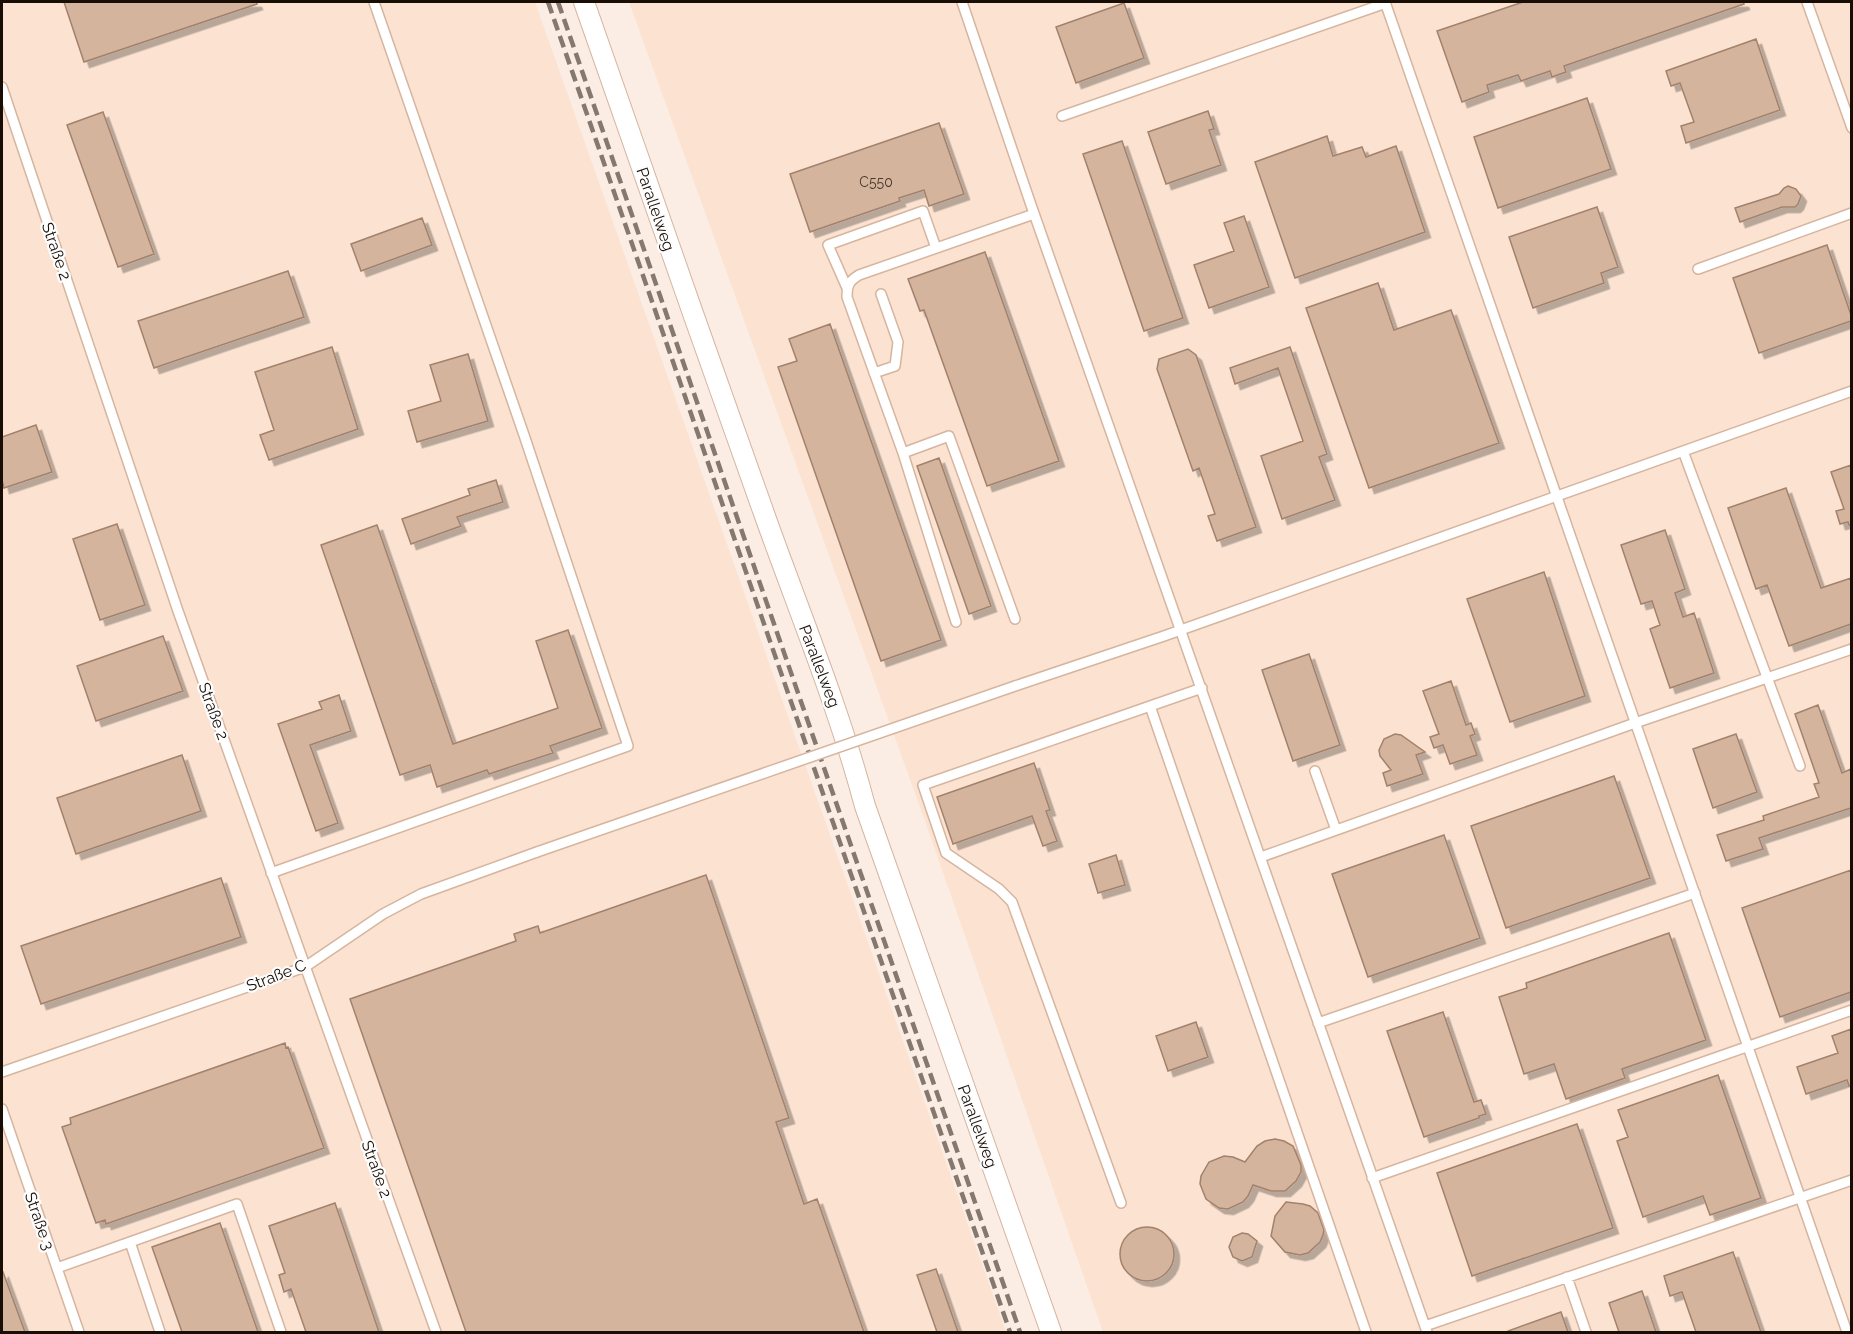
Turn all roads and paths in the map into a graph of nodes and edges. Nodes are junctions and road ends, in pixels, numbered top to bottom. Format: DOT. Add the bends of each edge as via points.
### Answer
graph roads {
  1 [pos="374,2"];
  2 [pos="584,2"];
  3 [pos="962,2"];
  4 [pos="1385,2"];
  5 [pos="1807,2"];
  6 [pos="2,87"];
  7 [pos="1062,116"];
  8 [pos="1851,128"];
  9 [pos="1851,213"];
  10 [pos="1034,214"];
  11 [pos="936,248"];
  12 [pos="1698,269"];
  13 [pos="847,288"];
  14 [pos="881,294"];
  15 [pos="874,373"];
  16 [pos="1851,391"];
  17 [pos="1683,451"];
  18 [pos="903,453"];
  19 [pos="1558,496"];
  20 [pos="1015,619"];
  21 [pos="956,622"];
  22 [pos="1181,630"];
  23 [pos="1851,649"];
  24 [pos="1768,677"];
  25 [pos="1202,688"];
  26 [pos="1150,706"];
  27 [pos="1635,723"];
  28 [pos="1800,766"];
  29 [pos="1315,771"];
  30 [pos="1336,830"];
  31 [pos="1261,857"];
  32 [pos="271,873"];
  33 [pos="1695,893"];
  34 [pos="305,967"];
  35 [pos="1851,1010"];
  36 [pos="1318,1023"];
  37 [pos="1748,1046"];
  38 [pos="2,1072"];
  39 [pos="2,1109"];
  40 [pos="1372,1178"];
  41 [pos="1851,1180"];
  42 [pos="1800,1198"];
  43 [pos="1121,1203"];
  44 [pos="129,1242"];
  45 [pos="57,1268"];
  46 [pos="1567,1277"];
  47 [pos="1426,1329"];
  48 [pos="79,1332"];
  49 [pos="160,1332"];
  50 [pos="281,1332"];
  51 [pos="436,1332"];
  52 [pos="1051,1332"];
  53 [pos="1366,1332"];
  54 [pos="1586,1332"];
  55 [pos="1846,1332"];
  1 -- 32 [label="lane" via="628,746"];
  2 -- 52 [label="street, Parallelweg" via="837,712 865,806"];
  3 -- 10 [label="lane"];
  4 -- 7 [label="lane"];
  4 -- 19 [label="lane"];
  5 -- 8 [label="lane"];
  6 -- 32 [label="lane, Straße 2" via="174,600"];
  9 -- 12 [label="lane"];
  10 -- 11 [label="lane"];
  10 -- 22 [label="lane"];
  11 -- 13 [label="lane" via="859,275 849,281"];
  11 -- 13 [label="lane" via="923,211 828,245"];
  13 -- 15 [label="lane"];
  14 -- 15 [label="lane" via="898,342 895,366"];
  15 -- 18 [label="lane"];
  16 -- 17 [label="lane, Straße C"];
  17 -- 19 [label="lane, Straße C"];
  17 -- 24 [label="lane"];
  18 -- 20 [label="lane" via="949,436"];
  18 -- 21 [label="lane"];
  19 -- 22 [label="lane, Straße C"];
  19 -- 27 [label="lane"];
  22 -- 25 [label="lane"];
  22 -- 34 [label="lane, Straße C, bridge" via="421,894 383,914"];
  23 -- 24 [label="lane"];
  24 -- 27 [label="lane"];
  24 -- 28 [label="lane"];
  25 -- 26 [label="lane"];
  25 -- 31 [label="lane"];
  26 -- 43 [label="lane" via="922,785 946,854 1012,902"];
  26 -- 53 [label="lane"];
  27 -- 30 [label="lane"];
  27 -- 33 [label="lane"];
  29 -- 30 [label="lane"];
  30 -- 31 [label="lane"];
  31 -- 36 [label="lane"];
  32 -- 34 [label="lane, Straße 2"];
  33 -- 36 [label="lane"];
  33 -- 37 [label="lane"];
  34 -- 38 [label="lane, Straße C"];
  34 -- 51 [label="lane, Straße 2"];
  35 -- 37 [label="lane"];
  36 -- 40 [label="lane"];
  37 -- 40 [label="lane"];
  37 -- 42 [label="lane"];
  39 -- 45 [label="lane, Straße 3"];
  40 -- 47 [label="lane"];
  41 -- 42 [label="lane"];
  42 -- 46 [label="lane"];
  42 -- 55 [label="lane"];
  44 -- 45 [label="lane"];
  44 -- 49 [label="lane"];
  44 -- 50 [label="lane" via="237,1204"];
  45 -- 48 [label="lane, Straße 3"];
  46 -- 47 [label="lane"];
  46 -- 54 [label="lane"];
}
